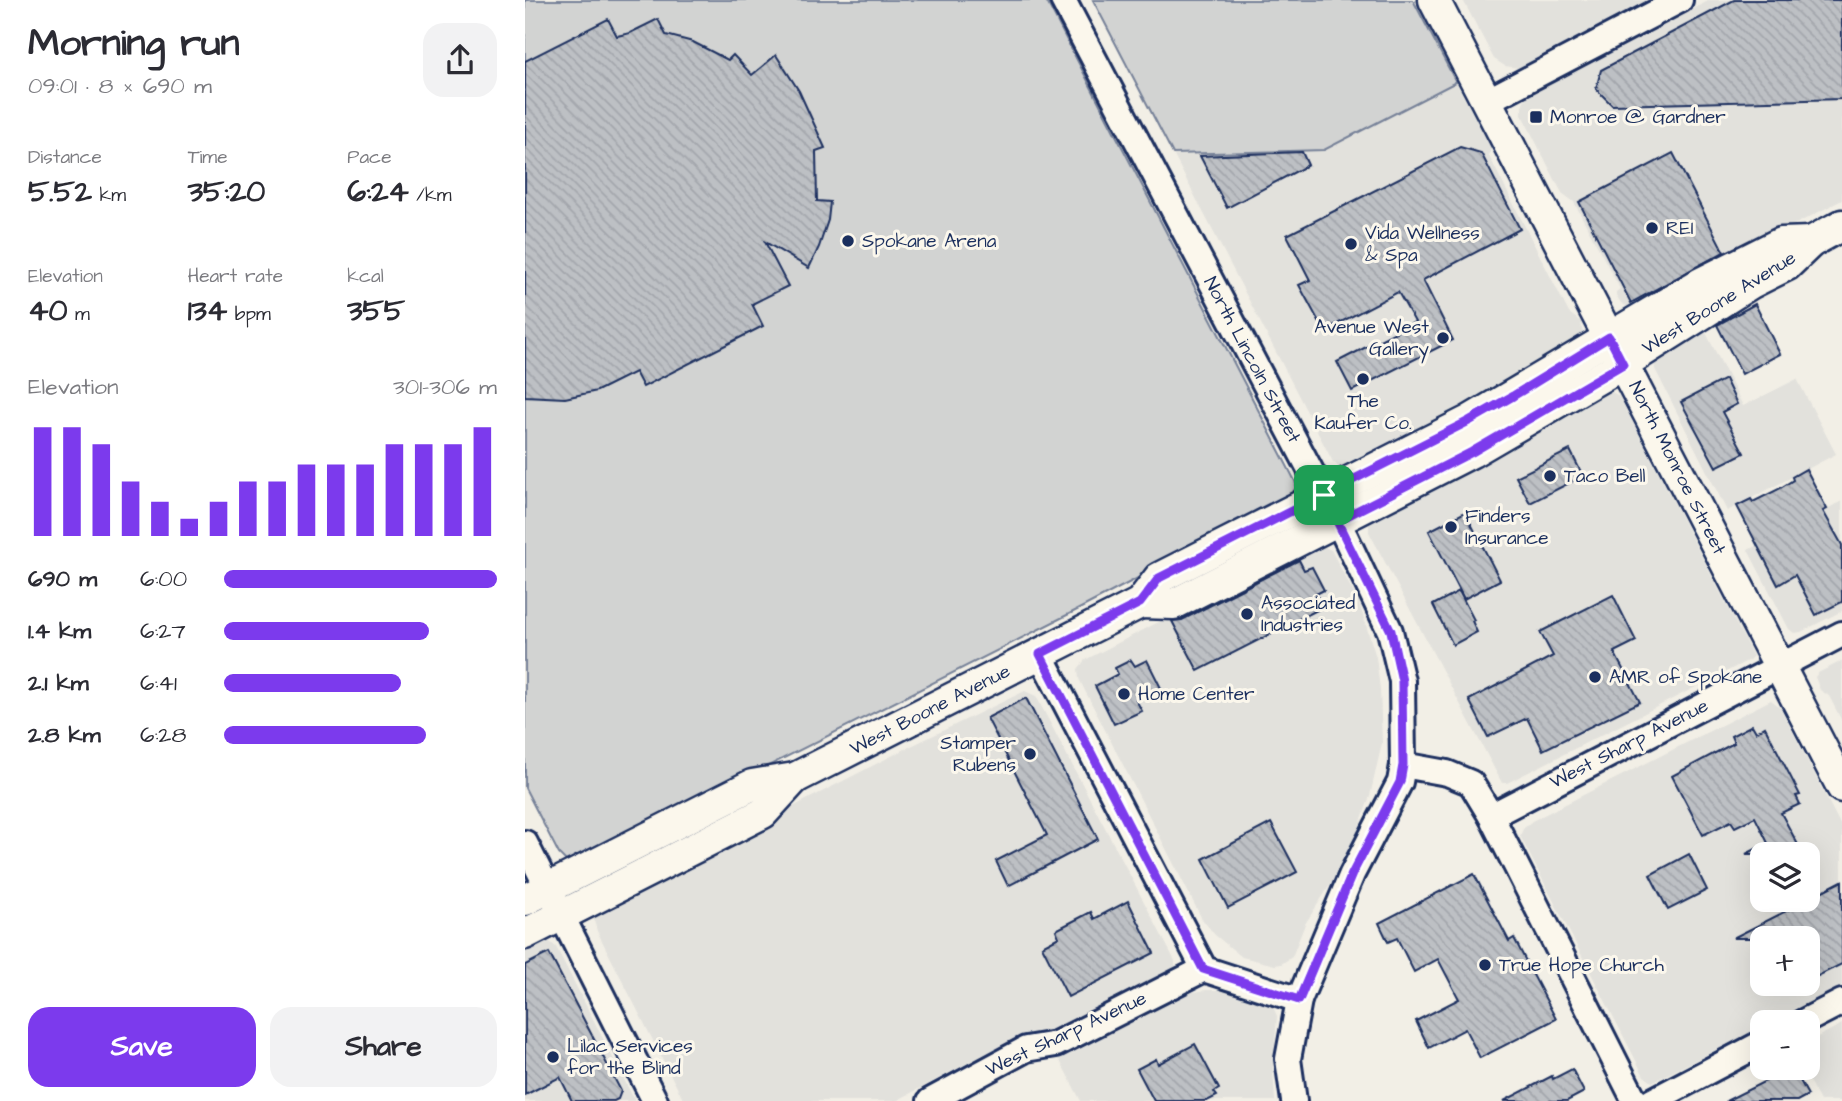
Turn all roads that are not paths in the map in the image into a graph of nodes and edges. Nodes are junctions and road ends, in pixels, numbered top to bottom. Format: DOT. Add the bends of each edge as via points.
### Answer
graph roads {
  1 [pos="1063,0"];
  2 [pos="1434,0"];
  3 [pos="1680,0"];
  4 [pos="1487,101"];
  5 [pos="1842,225"];
  6 [pos="1811,242"];
  7 [pos="1609,337"];
  8 [pos="1623,364"];
  9 [pos="1330,508"];
  10 [pos="1842,634"];
  11 [pos="1040,654"];
  12 [pos="1779,667"];
  13 [pos="1403,765"];
  14 [pos="796,778"];
  15 [pos="1842,787"];
  16 [pos="1491,816"];
  17 [pos="525,843"];
  18 [pos="536,894"];
  19 [pos="562,916"];
  20 [pos="525,933"];
  21 [pos="1203,969"];
  22 [pos="1299,1000"];
  23 [pos="1842,1002"];
  24 [pos="1820,1013"];
  25 [pos="1750,1049"];
  26 [pos="655,1101"];
  27 [pos="930,1101"];
  28 [pos="1294,1101"];
  29 [pos="1635,1101"];
  30 [pos="1652,1101"];
  1 -- 9 [label="street, North Lincoln Street"];
  2 -- 4 [label="main road, North Monroe Street"];
  3 -- 4 [label="street"];
  4 -- 7 [label="main road, North Monroe Street"];
  5 -- 6 [label="main road, West Boone Avenue"];
  6 -- 7 [label="main road, West Boone Avenue" via="1781,243"];
  6 -- 8 [label="main road, West Boone Avenue" via="1787,265"];
  7 -- 8 [label="main road, North Monroe Street"];
  7 -- 9 [label="main road, West Boone Avenue"];
  8 -- 9 [label="main road, West Boone Avenue" via="1472,452"];
  8 -- 12 [label="main road, North Monroe Street"];
  9 -- 11 [label="main road, West Boone Avenue" via="1174,604 1140,603"];
  9 -- 13 [label="street, North Lincoln Street" via="1391,631 1402,681"];
  10 -- 12 [label="street, West Sharp Avenue"];
  11 -- 14 [label="main road, West Boone Avenue"];
  11 -- 21 [label="street"];
  12 -- 15 [label="main road, North Monroe Street"];
  12 -- 16 [label="street, West Sharp Avenue"];
  13 -- 16 [label="street" via="1447,773 1471,783"];
  13 -- 22 [label="street, North Lincoln Street" via="1400,782 1352,874"];
  14 -- 18 [label="main road, West Boone Avenue" via="752,785"];
  14 -- 19 [label="main road, West Boone Avenue" via="763,813"];
  16 -- 29 [label="street"];
  17 -- 18 [label="street"];
  18 -- 19 [label="street"];
  19 -- 20 [label="main road, West Boone Avenue"];
  19 -- 26 [label="street"];
  21 -- 22 [label="street"];
  21 -- 27 [label="street, West Sharp Avenue" via="1056,1044 1026,1049"];
  22 -- 28 [label="street, North Lincoln Street" via="1288,1059"];
  23 -- 24 [label="street"];
  25 -- 30 [label="street"];
}
